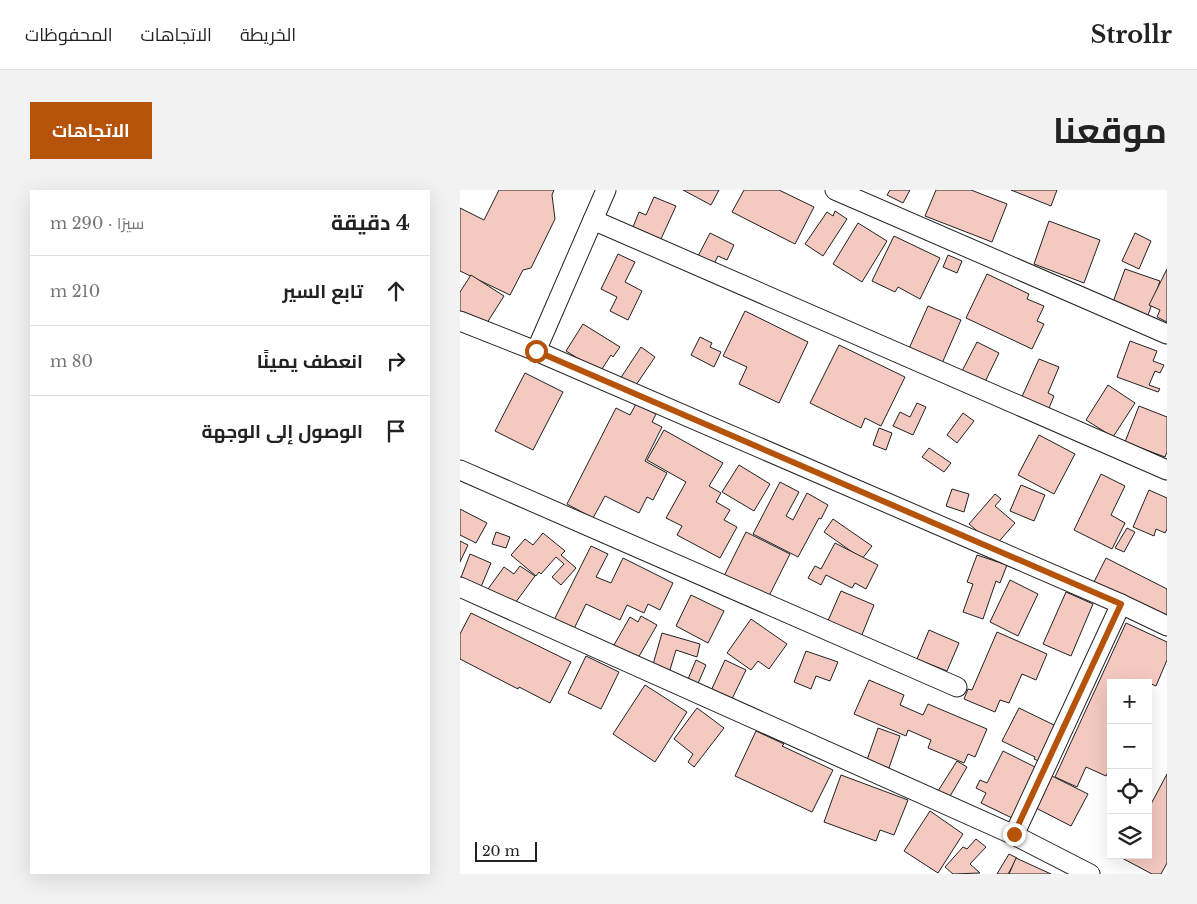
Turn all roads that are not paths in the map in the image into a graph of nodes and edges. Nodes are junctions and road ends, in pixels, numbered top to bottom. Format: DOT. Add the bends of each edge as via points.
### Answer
graph roads {
  1 [pos="606,190"];
  2 [pos="835,190"];
  3 [pos="593,220"];
  4 [pos="460,321"];
  5 [pos="1167,334"];
  6 [pos="536,351"];
  7 [pos="460,470"];
  8 [pos="1167,470"];
  9 [pos="460,587"];
  10 [pos="1121,604"];
  11 [pos="1167,626"];
  12 [pos="956,687"];
  13 [pos="1014,834"];
  14 [pos="1090,874"];
  1 -- 3 [label="street"];
  2 -- 5 [label="street"];
  3 -- 6 [label="street"];
  3 -- 8 [label="street"];
  4 -- 6 [label="street"];
  6 -- 10 [label="street"];
  7 -- 12 [label="street"];
  9 -- 13 [label="street"];
  10 -- 11 [label="street"];
  10 -- 13 [label="street"];
  13 -- 14 [label="street"];
}
